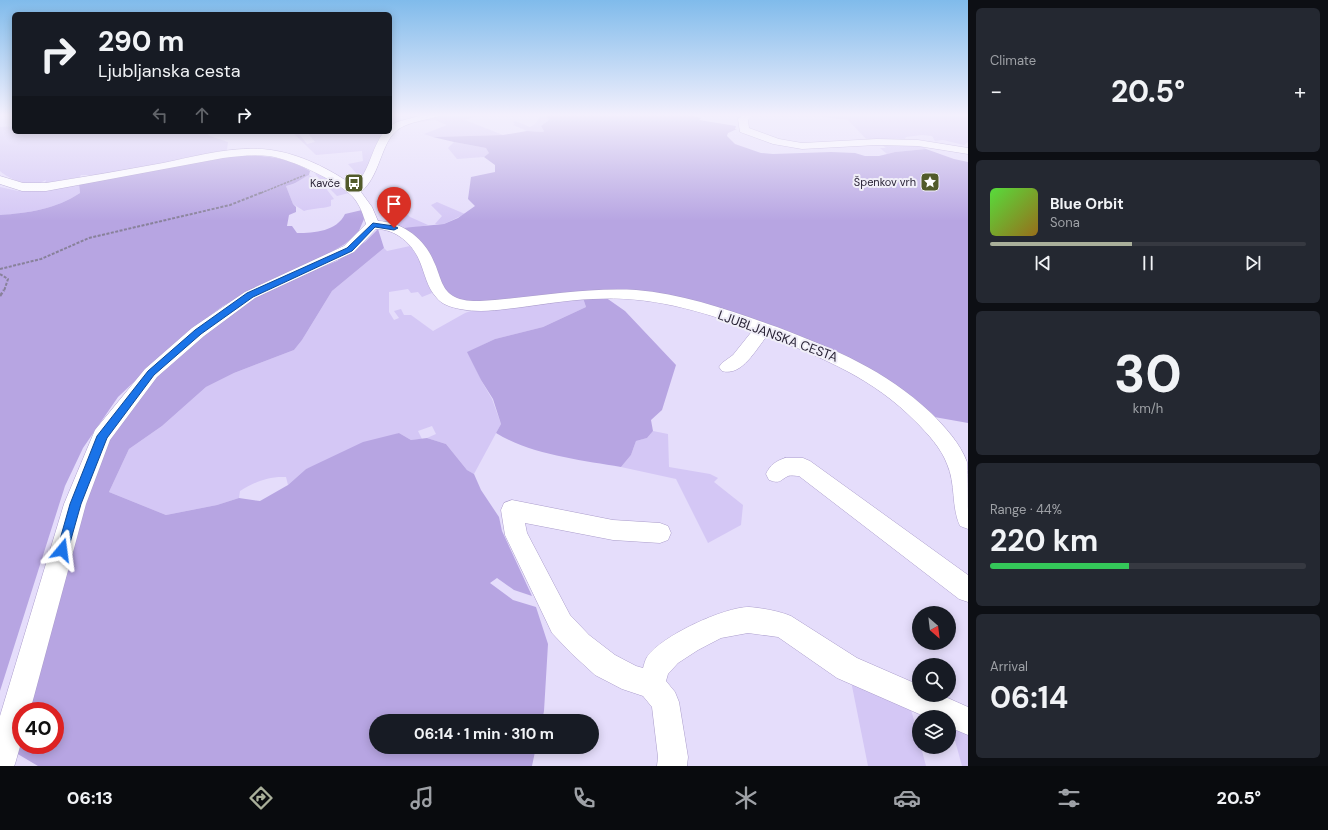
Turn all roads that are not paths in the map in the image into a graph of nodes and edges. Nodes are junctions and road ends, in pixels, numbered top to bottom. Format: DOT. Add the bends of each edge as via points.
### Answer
graph roads {
  1 [pos="379,150"];
  2 [pos="0,179"];
  3 [pos="355,191"];
  4 [pos="373,225"];
  5 [pos="764,328"];
  6 [pos="728,367"];
  7 [pos="776,474"];
  8 [pos="968,519"];
  9 [pos="660,533"];
  10 [pos="968,590"];
  11 [pos="651,684"];
  12 [pos="968,721"];
  13 [pos="0,764"];
  14 [pos="672,766"];
  1 -- 3 [label="street" via="367,180"];
  2 -- 3 [label="street" via="22,187 46,187 211,157 269,152 296,160"];
  3 -- 4 [label="street" via="363,199"];
  4 -- 5 [label="street, LJUBLJANSKA CESTA" via="394,228 410,238 424,255 433,281 442,294 456,304 478,306 586,294 642,296 693,306"];
  4 -- 13 [label="street" via="349,249 250,295 198,332 151,373 102,436 75,504"];
  5 -- 6 [label="street" via="739,359"];
  5 -- 8 [label="street, LJUBLJANSKA CESTA" via="838,357 869,374 904,400 934,428 955,458 965,486"];
  7 -- 10 [label="street" via="784,467 803,467"];
  9 -- 11 [label="street" via="613,530 512,510 516,535 561,624 605,665 632,679"];
  11 -- 12 [label="street" via="657,666 689,640 718,626 748,620 782,625 847,668"];
  11 -- 14 [label="street" via="665,702"];
}
